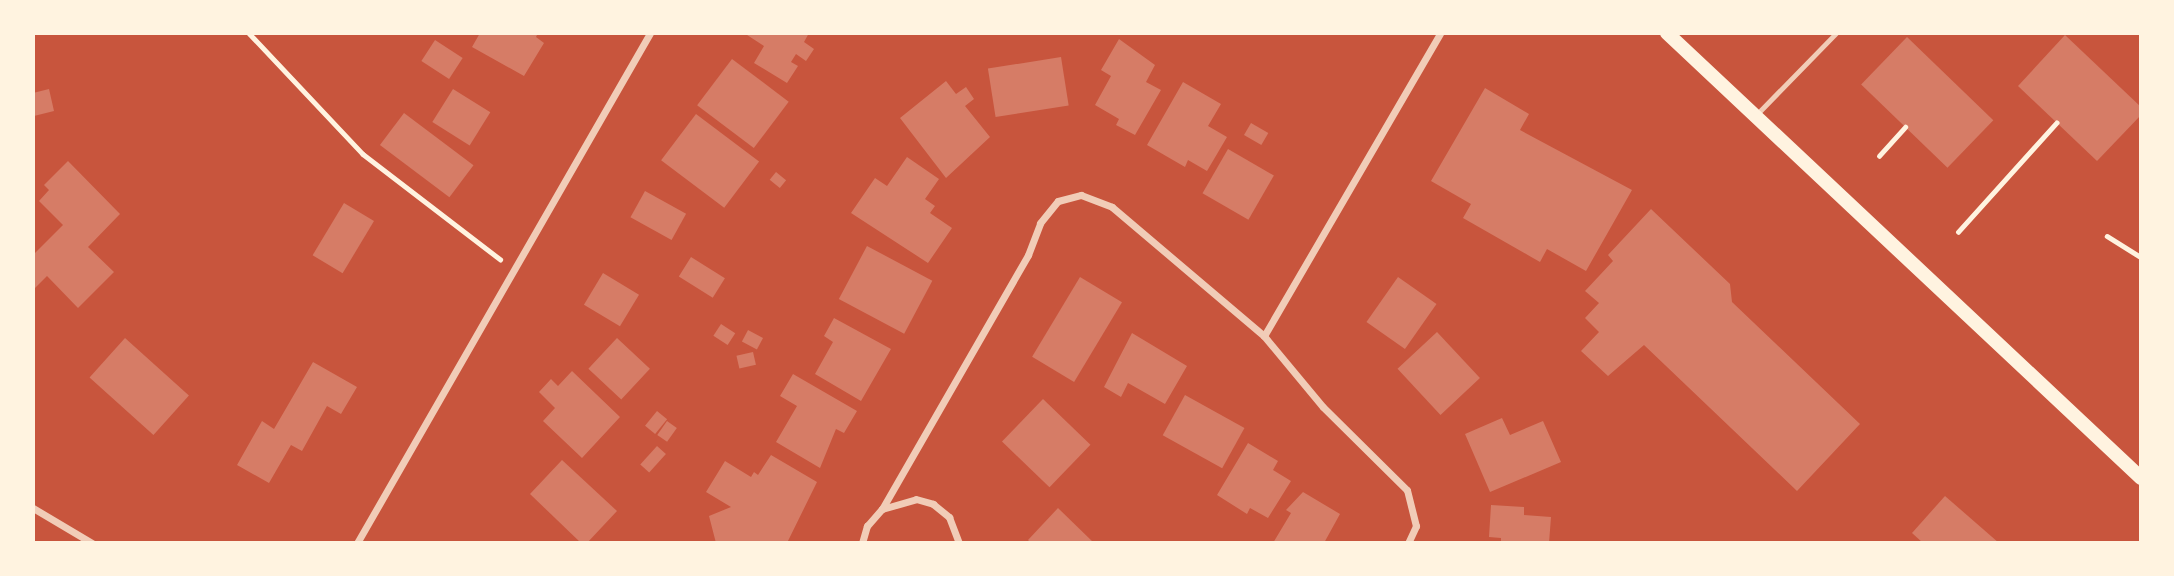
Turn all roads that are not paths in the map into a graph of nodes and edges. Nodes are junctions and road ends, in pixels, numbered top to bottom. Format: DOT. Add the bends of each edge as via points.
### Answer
graph roads {
  1 [pos="650,33"];
  2 [pos="1440,33"];
  3 [pos="1667,33"];
  4 [pos="1836,33"];
  5 [pos="1756,116"];
  6 [pos="1264,336"];
  7 [pos="2141,478"];
  8 [pos="33,508"];
  9 [pos="882,509"];
  10 [pos="92,543"];
  11 [pos="357,543"];
  12 [pos="862,543"];
  13 [pos="959,543"];
  14 [pos="1408,543"];
  1 -- 11 [label="street"];
  2 -- 6 [label="street"];
  3 -- 5 [label="main road"];
  4 -- 5 [label="lane"];
  5 -- 7 [label="main road"];
  6 -- 9 [label="street" via="1112,208 1081,195 1058,201 1040,223 1028,254"];
  6 -- 14 [label="street" via="1323,407 1407,490 1416,526"];
  8 -- 10 [label="street"];
  9 -- 12 [label="street" via="867,526"];
  9 -- 13 [label="street" via="905,499 933,504 949,517"];
}
